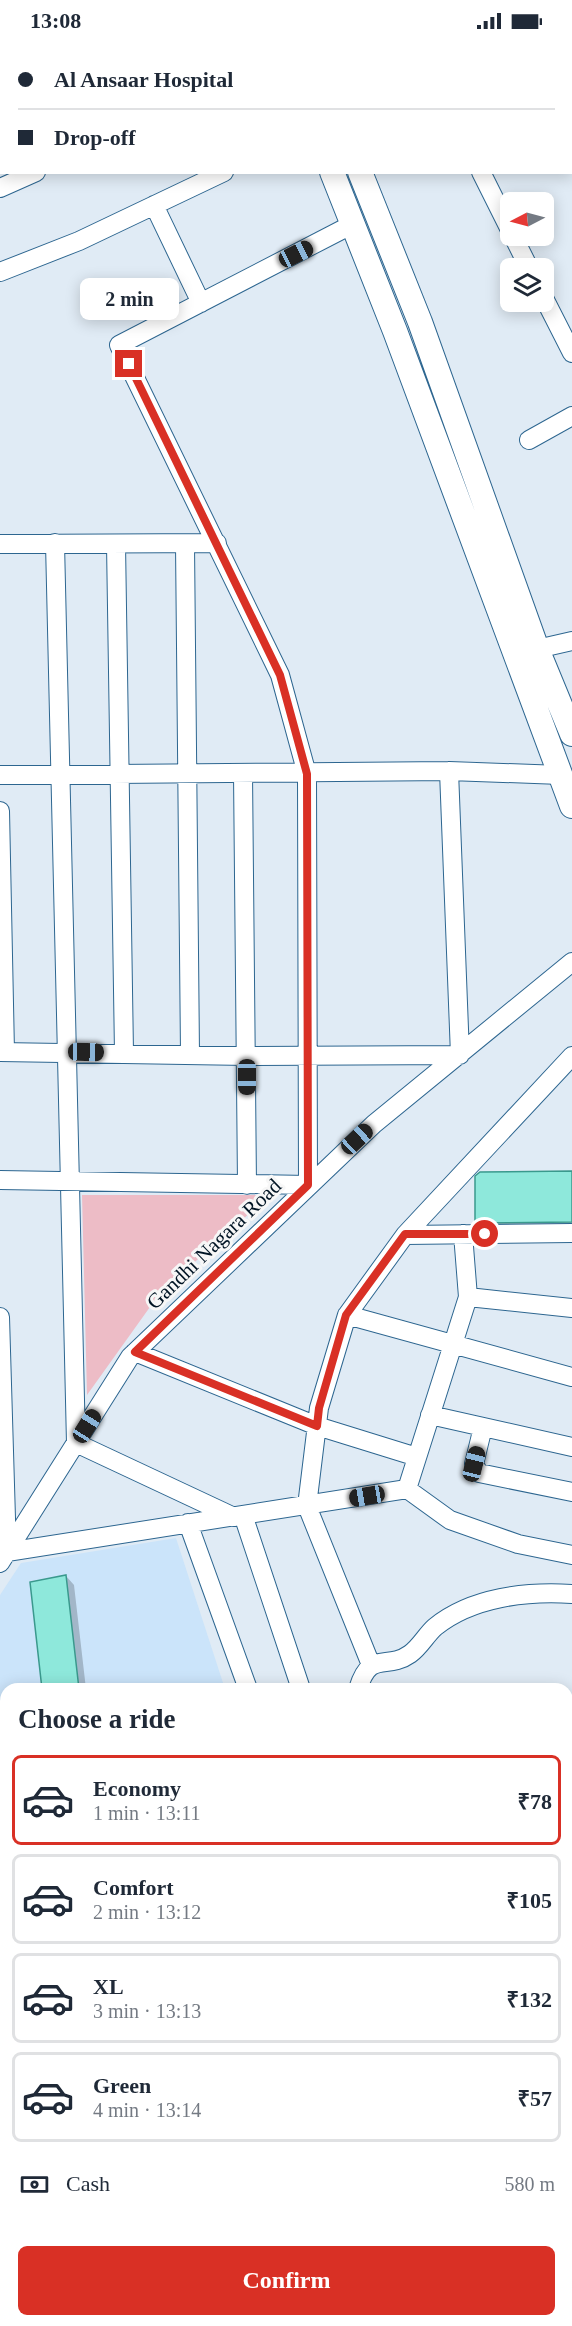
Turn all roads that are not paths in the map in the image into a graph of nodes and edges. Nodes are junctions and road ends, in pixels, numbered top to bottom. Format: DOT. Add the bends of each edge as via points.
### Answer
graph roads {
  1 [pos="32,174"];
  2 [pos="220,174"];
  3 [pos="333,174"];
  4 [pos="361,174"];
  5 [pos="482,174"];
  6 [pos="0,188"];
  7 [pos="154,205"];
  8 [pos="500,211"];
  9 [pos="353,225"];
  10 [pos="0,272"];
  11 [pos="201,303"];
  12 [pos="551,312"];
  13 [pos="572,353"];
  14 [pos="572,416"];
  15 [pos="529,440"];
  16 [pos="55,543"];
  17 [pos="217,543"];
  18 [pos="0,544"];
  19 [pos="116,544"];
  20 [pos="185,544"];
  21 [pos="572,641"];
  22 [pos="537,650"];
  23 [pos="572,734"];
  24 [pos="449,771"];
  25 [pos="243,773"];
  26 [pos="120,774"];
  27 [pos="188,774"];
  28 [pos="307,774"];
  29 [pos="60,775"];
  30 [pos="561,775"];
  31 [pos="0,776"];
  32 [pos="572,806"];
  33 [pos="0,811"];
  34 [pos="572,962"];
  35 [pos="67,1051"];
  36 [pos="3,1052"];
  37 [pos="124,1053"];
  38 [pos="190,1054"];
  39 [pos="460,1054"];
  40 [pos="307,1055"];
  41 [pos="247,1056"];
  42 [pos="572,1056"];
  43 [pos="0,1180"];
  44 [pos="70,1182"];
  45 [pos="247,1185"];
  46 [pos="308,1185"];
  47 [pos="572,1233"];
  48 [pos="405,1234"];
  49 [pos="463,1234"];
  50 [pos="468,1297"];
  51 [pos="572,1308"];
  52 [pos="346,1315"];
  53 [pos="0,1317"];
  54 [pos="453,1344"];
  55 [pos="135,1352"];
  56 [pos="572,1377"];
  57 [pos="430,1415"];
  58 [pos="317,1426"];
  59 [pos="483,1427"];
  60 [pos="76,1443"];
  61 [pos="572,1448"];
  62 [pos="417,1457"];
  63 [pos="407,1489"];
  64 [pos="572,1492"];
  65 [pos="307,1506"];
  66 [pos="239,1516"];
  67 [pos="188,1523"];
  68 [pos="572,1555"];
  69 [pos="3,1557"];
  70 [pos="572,1594"];
  71 [pos="371,1665"];
  72 [pos="246,1683"];
  73 [pos="299,1683"];
  74 [pos="360,1683"];
  1 -- 6 [label="street"];
  2 -- 7 [label="street"];
  3 -- 9 [label="main road"];
  4 -- 22 [label="main road" via="420,322"];
  5 -- 8 [label="street"];
  7 -- 10 [label="street" via="79,241"];
  7 -- 11 [label="street"];
  9 -- 11 [label="street"];
  9 -- 30 [label="main road"];
  11 -- 17 [label="street" via="119,345"];
  12 -- 13 [label="street"];
  14 -- 15 [label="street"];
  16 -- 18 [label="street"];
  16 -- 19 [label="street"];
  16 -- 29 [label="street"];
  17 -- 20 [label="street"];
  17 -- 28 [label="street" via="280,675"];
  19 -- 20 [label="street"];
  19 -- 26 [label="street"];
  20 -- 27 [label="street"];
  21 -- 22 [label="street"];
  22 -- 23 [label="main road"];
  24 -- 28 [label="street"];
  24 -- 30 [label="street"];
  24 -- 39 [label="street"];
  25 -- 27 [label="street"];
  25 -- 28 [label="street"];
  25 -- 41 [label="street"];
  26 -- 27 [label="street"];
  26 -- 29 [label="street"];
  26 -- 37 [label="street"];
  27 -- 38 [label="street"];
  28 -- 40 [label="street"];
  29 -- 31 [label="street"];
  29 -- 35 [label="street"];
  30 -- 32 [label="main road"];
  33 -- 36 [label="street"];
  34 -- 39 [label="street, Gandhi Nagara Road"];
  35 -- 36 [label="street"];
  35 -- 37 [label="street"];
  35 -- 44 [label="street"];
  37 -- 38 [label="street"];
  38 -- 41 [label="street"];
  39 -- 40 [label="street"];
  39 -- 46 [label="street, Gandhi Nagara Road" via="374,1124"];
  40 -- 41 [label="street"];
  40 -- 46 [label="street"];
  41 -- 45 [label="street"];
  42 -- 48 [label="street"];
  43 -- 44 [label="street"];
  44 -- 45 [label="street"];
  44 -- 60 [label="street"];
  45 -- 46 [label="street"];
  46 -- 55 [label="street, Gandhi Nagara Road"];
  47 -- 49 [label="street"];
  48 -- 49 [label="street"];
  48 -- 52 [label="street"];
  49 -- 50 [label="street"];
  50 -- 51 [label="street"];
  50 -- 54 [label="street"];
  52 -- 54 [label="street"];
  52 -- 58 [label="street"];
  53 -- 69 [label="street"];
  54 -- 56 [label="street"];
  54 -- 57 [label="street"];
  55 -- 58 [label="street"];
  55 -- 60 [label="street, Gandhi Nagara Road"];
  57 -- 59 [label="street"];
  57 -- 62 [label="street"];
  58 -- 62 [label="street"];
  58 -- 65 [label="street"];
  59 -- 61 [label="street"];
  59 -- 64 [label="street" via="474,1464 479,1473"];
  60 -- 66 [label="street"];
  60 -- 69 [label="street, Gandhi Nagara Road"];
  62 -- 63 [label="street"];
  63 -- 65 [label="street"];
  63 -- 68 [label="street" via="450,1520 518,1544"];
  65 -- 66 [label="street"];
  65 -- 71 [label="street"];
  66 -- 67 [label="street"];
  66 -- 73 [label="street"];
  67 -- 69 [label="street"];
  67 -- 72 [label="street"];
  70 -- 71 [label="street" via="483,1602 435,1627 408,1655"];
  71 -- 74 [label="street"];
}
